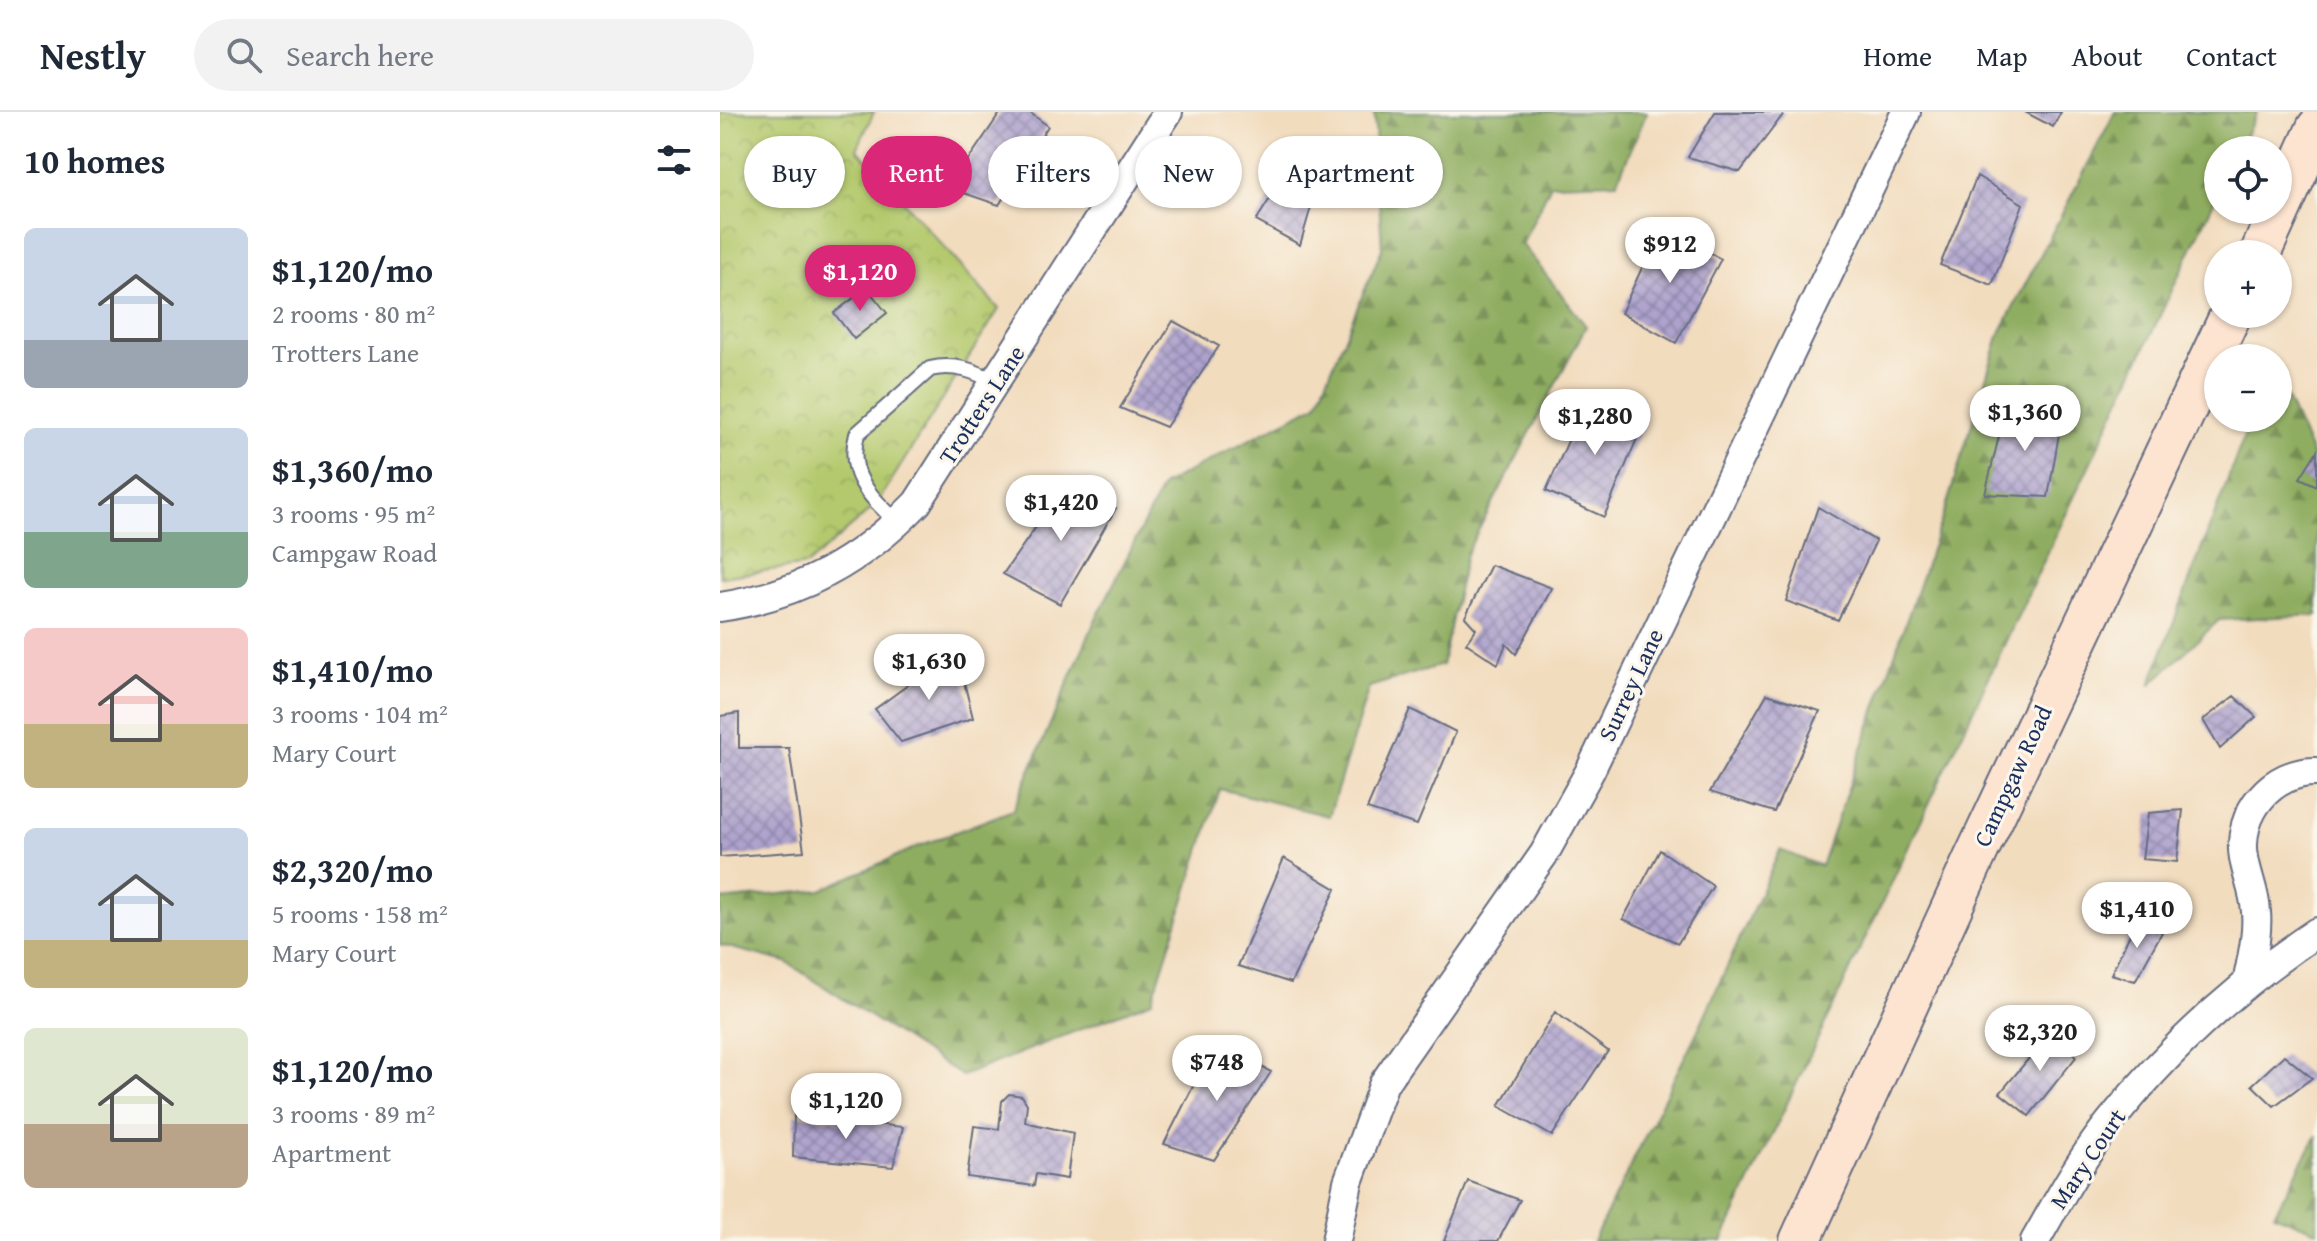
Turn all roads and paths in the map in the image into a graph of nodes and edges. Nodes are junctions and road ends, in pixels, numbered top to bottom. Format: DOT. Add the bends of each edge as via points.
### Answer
graph roads {
  1 [pos="1168,112"];
  2 [pos="1906,112"];
  3 [pos="2317,128"];
  4 [pos="2266,240"];
  5 [pos="2224,328"];
  6 [pos="997,382"];
  7 [pos="898,523"];
  8 [pos="720,607"];
  9 [pos="2317,772"];
  10 [pos="2317,932"];
  11 [pos="2248,979"];
  12 [pos="1336,1241"];
  13 [pos="1800,1241"];
  14 [pos="2035,1241"];
  1 -- 6 [label="street, Trotters Lane"];
  2 -- 12 [label="street, Surrey Lane" via="1590,771 1544,854 1384,1083 1348,1182"];
  3 -- 4 [label="main road"];
  5 -- 13 [label="main road, Campgaw Road"];
  6 -- 7 [label="street, Trotters Lane" via="945,464"];
  6 -- 7 [label="lane" via="968,368 930,369 857,434 854,470 863,490"];
  7 -- 8 [label="street, Trotters Lane" via="846,565 804,586"];
  9 -- 11 [label="street" via="2277,780 2256,801 2243,856 2257,914"];
  10 -- 11 [label="street, Mary Court"];
  11 -- 14 [label="street, Mary Court" via="2179,1044 2109,1123"];
}
